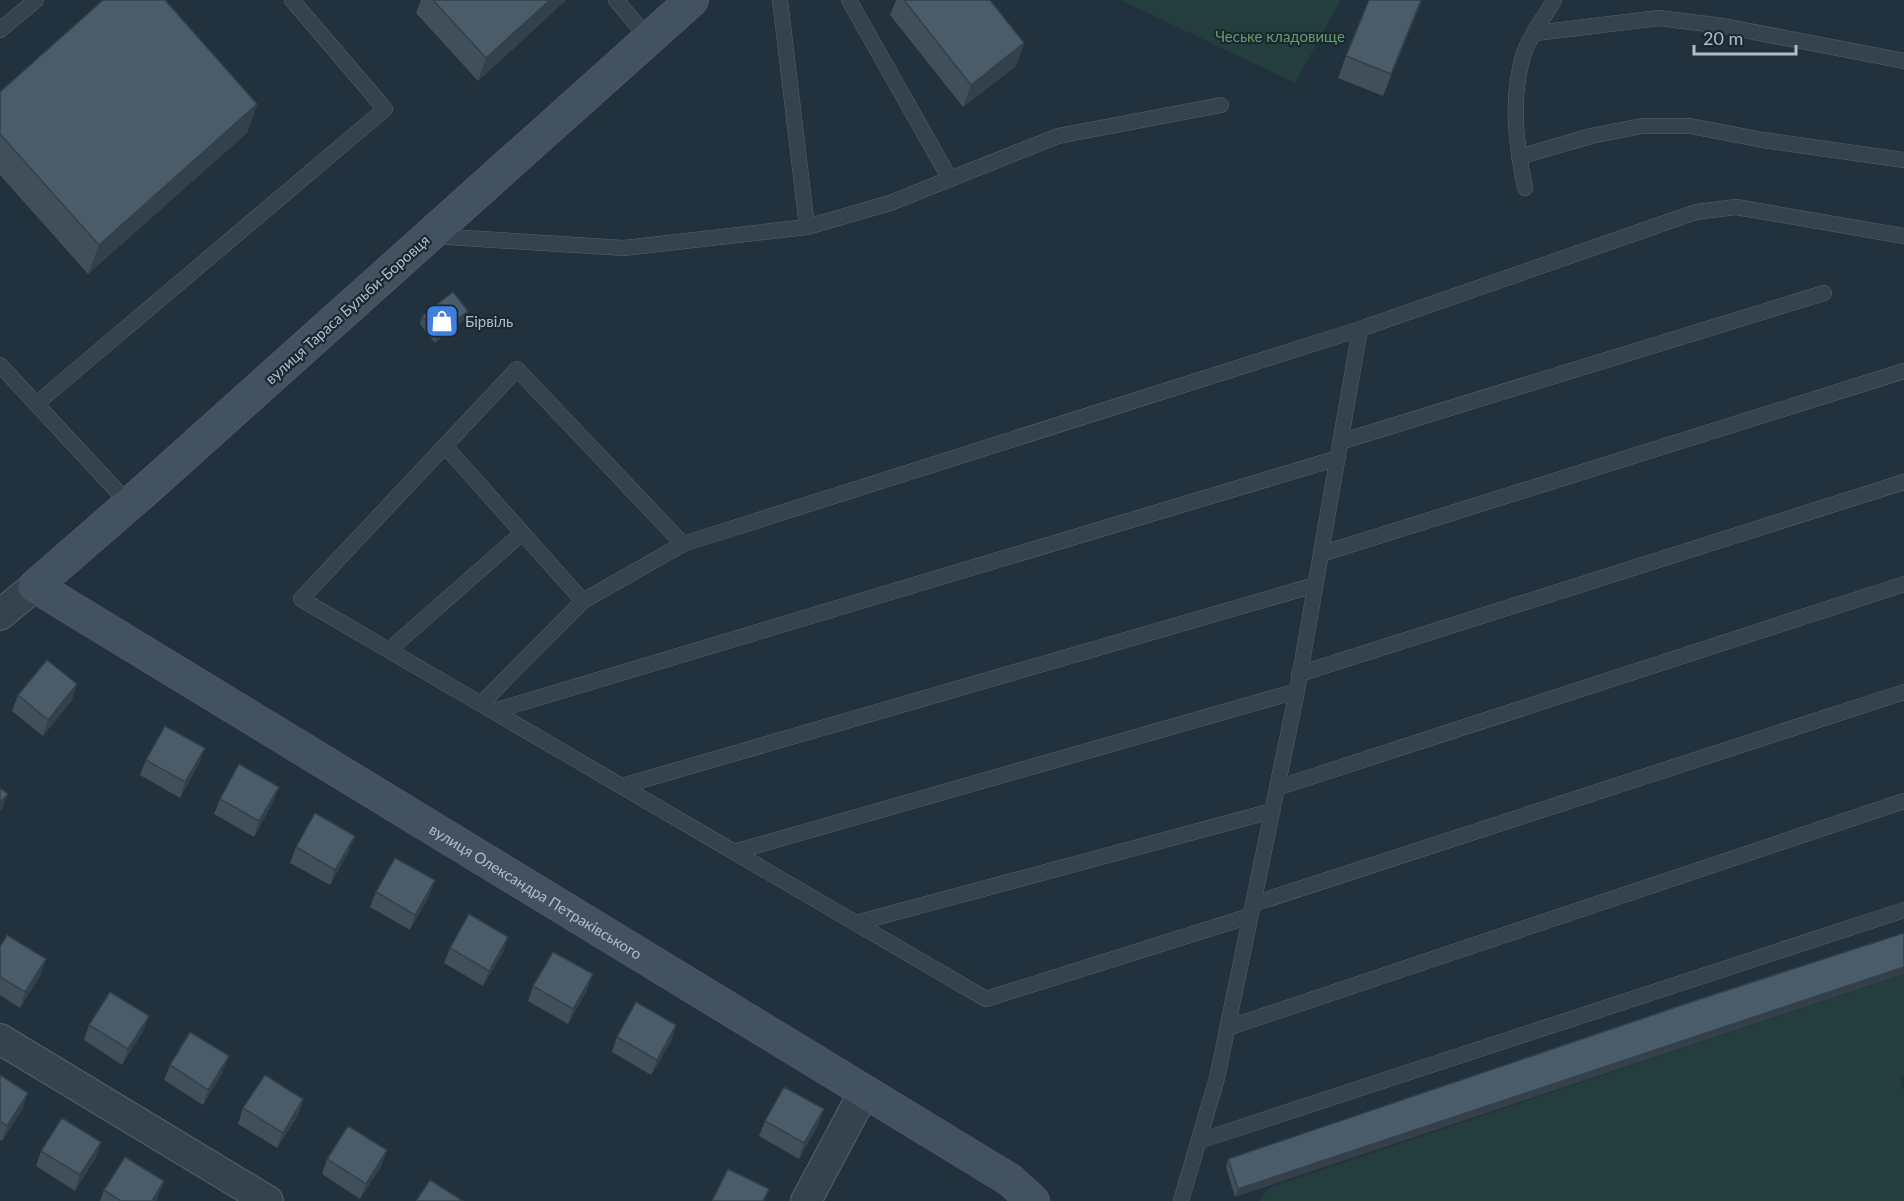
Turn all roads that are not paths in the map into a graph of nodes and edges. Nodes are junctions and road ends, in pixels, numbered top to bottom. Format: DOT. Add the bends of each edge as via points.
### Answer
graph roads {
  1 [pos="36,0"];
  2 [pos="292,0"];
  3 [pos="616,0"];
  4 [pos="693,0"];
  5 [pos="780,0"];
  6 [pos="849,0"];
  7 [pos="1554,0"];
  8 [pos="0,30"];
  9 [pos="1536,33"];
  10 [pos="649,39"];
  11 [pos="1904,62"];
  12 [pos="1221,105"];
  13 [pos="1519,157"];
  14 [pos="1904,160"];
  15 [pos="950,179"];
  16 [pos="1525,188"];
  17 [pos="807,227"];
  18 [pos="429,236"];
  19 [pos="1904,236"];
  20 [pos="1824,293"];
  21 [pos="1360,329"];
  22 [pos="0,365"];
  23 [pos="1904,371"];
  24 [pos="36,404"];
  25 [pos="1340,442"];
  26 [pos="445,446"];
  27 [pos="1338,458"];
  28 [pos="1904,482"];
  29 [pos="129,504"];
  30 [pos="522,533"];
  31 [pos="683,544"];
  32 [pos="1321,554"];
  33 [pos="1904,584"];
  34 [pos="1315,585"];
  35 [pos="34,586"];
  36 [pos="584,601"];
  37 [pos="0,615"];
  38 [pos="389,650"];
  39 [pos="1299,674"];
  40 [pos="1297,691"];
  41 [pos="1904,692"];
  42 [pos="487,708"];
  43 [pos="622,786"];
  44 [pos="1277,788"];
  45 [pos="1904,801"];
  46 [pos="1272,812"];
  47 [pos="734,852"];
  48 [pos="1252,910"];
  49 [pos="1904,910"];
  50 [pos="856,923"];
  51 [pos="1227,1028"];
  52 [pos="0,1040"];
  53 [pos="864,1092"];
  54 [pos="1199,1141"];
  55 [pos="268,1201"];
  56 [pos="806,1201"];
  57 [pos="1033,1201"];
  58 [pos="1181,1201"];
  1 -- 8 [label="lane"];
  2 -- 24 [label="lane" via="385,109"];
  3 -- 10 [label="lane"];
  4 -- 10 [label="street, вулиця Тараса Бульби-Боровця"];
  5 -- 17 [label="lane"];
  6 -- 15 [label="lane"];
  7 -- 9 [label="lane"];
  9 -- 11 [label="lane" via="1659,18 1723,26"];
  9 -- 13 [label="lane" via="1524,52 1517,89 1515,141"];
  10 -- 18 [label="street, вулиця Тараса Бульби-Боровця"];
  12 -- 15 [label="lane" via="1059,136"];
  13 -- 14 [label="lane" via="1642,126 1690,126"];
  13 -- 16 [label="lane"];
  15 -- 17 [label="lane" via="890,203"];
  17 -- 18 [label="lane" via="624,248"];
  18 -- 29 [label="street, вулиця Тараса Бульби-Боровця"];
  19 -- 21 [label="lane" via="1736,207 1696,212"];
  20 -- 25 [label="lane"];
  21 -- 25 [label="lane"];
  21 -- 31 [label="lane"];
  22 -- 24 [label="lane"];
  23 -- 32 [label="lane"];
  24 -- 29 [label="lane"];
  25 -- 27 [label="lane"];
  26 -- 30 [label="lane"];
  26 -- 31 [label="lane" via="517,369"];
  26 -- 38 [label="lane" via="301,599"];
  27 -- 32 [label="lane"];
  27 -- 42 [label="lane"];
  28 -- 39 [label="lane"];
  29 -- 35 [label="street, вулиця Тараса Бульби-Боровця"];
  30 -- 36 [label="lane"];
  30 -- 38 [label="lane"];
  31 -- 36 [label="lane"];
  32 -- 34 [label="lane"];
  33 -- 44 [label="lane"];
  34 -- 39 [label="lane"];
  34 -- 43 [label="lane"];
  35 -- 37 [label="street, вулиця Тараса Бульби-Боровця"];
  35 -- 53 [label="street, вулиця Олександра Петраківського"];
  36 -- 42 [label="lane"];
  38 -- 42 [label="lane"];
  39 -- 40 [label="lane"];
  40 -- 44 [label="lane"];
  40 -- 47 [label="lane"];
  41 -- 48 [label="lane"];
  42 -- 43 [label="lane"];
  43 -- 47 [label="lane"];
  44 -- 46 [label="lane"];
  45 -- 51 [label="lane"];
  46 -- 48 [label="lane"];
  46 -- 50 [label="lane"];
  47 -- 50 [label="lane"];
  48 -- 50 [label="lane" via="986,999"];
  48 -- 51 [label="lane"];
  49 -- 54 [label="lane"];
  51 -- 54 [label="lane"];
  52 -- 55 [label="street"];
  53 -- 56 [label="street"];
  53 -- 57 [label="street, вулиця Олександра Петраківського" via="1010,1180"];
  54 -- 58 [label="lane"];
}
